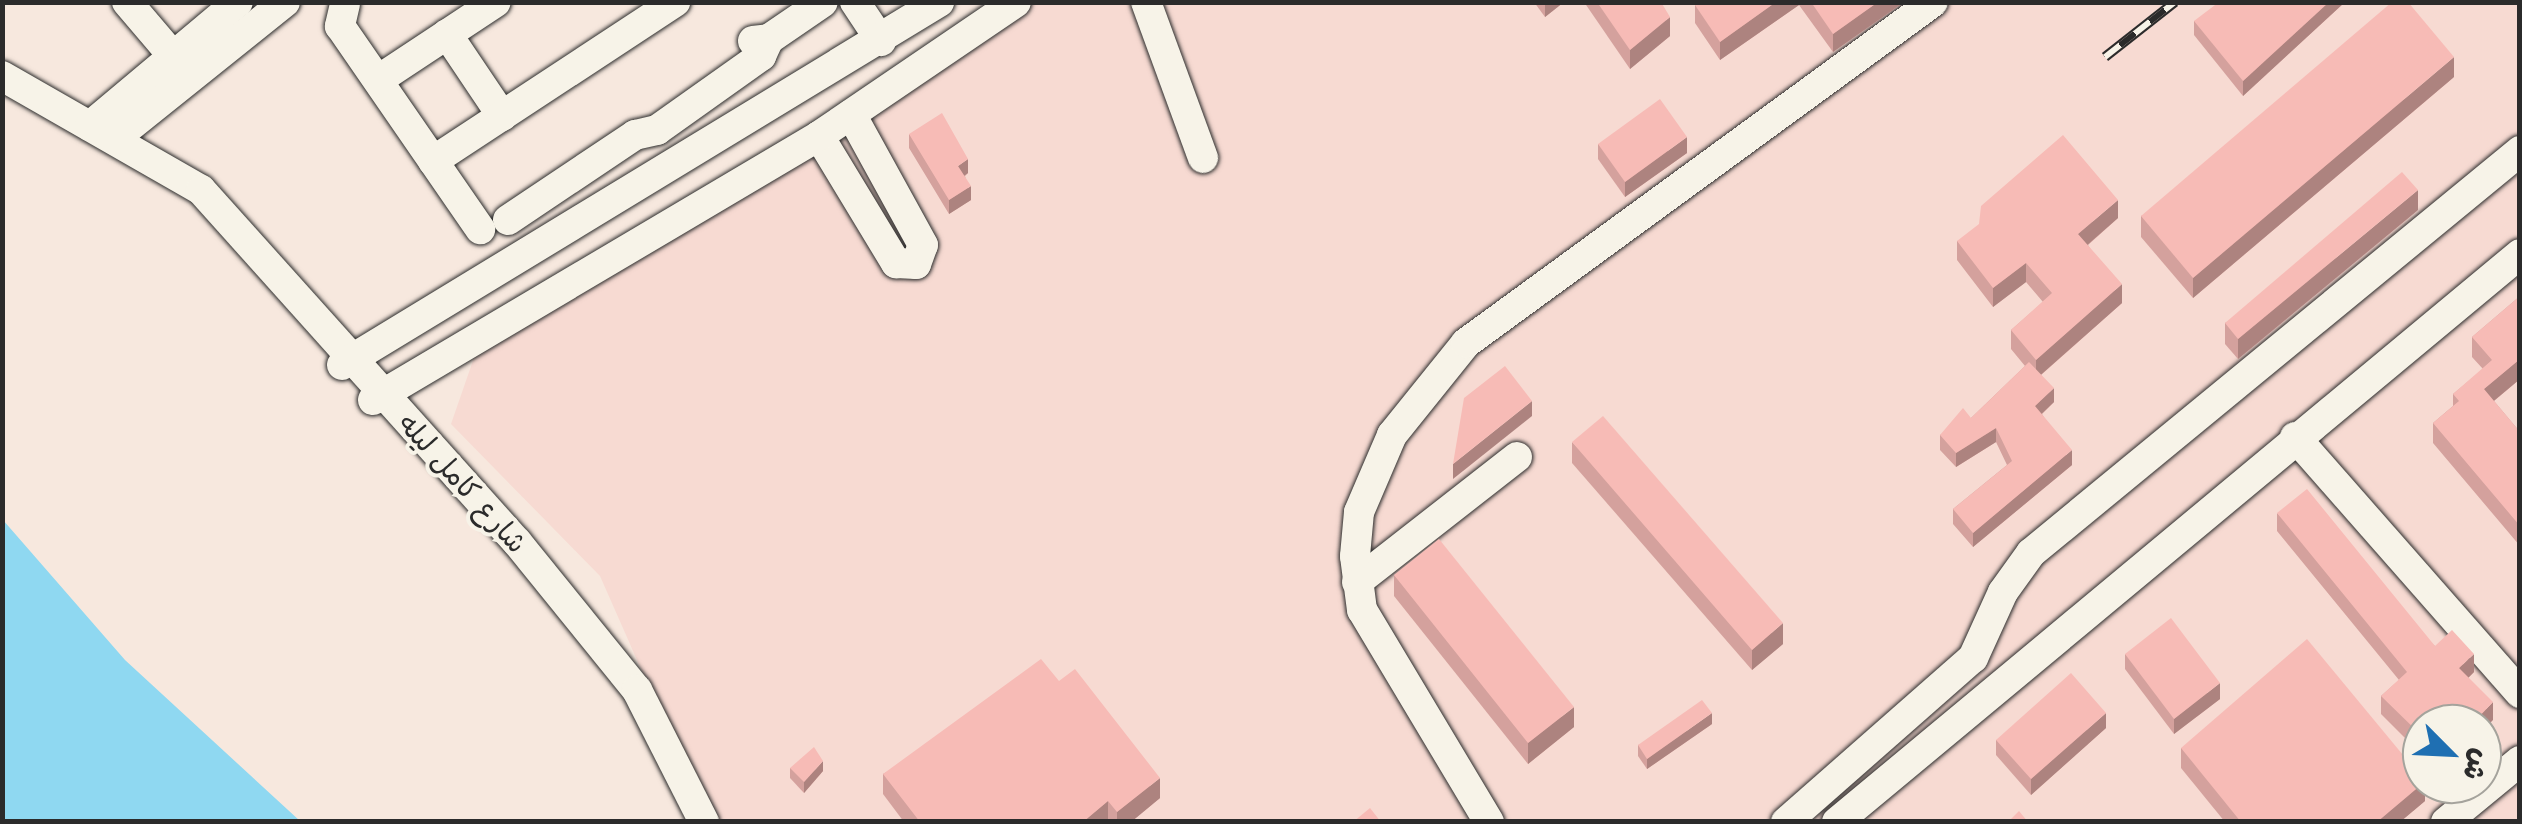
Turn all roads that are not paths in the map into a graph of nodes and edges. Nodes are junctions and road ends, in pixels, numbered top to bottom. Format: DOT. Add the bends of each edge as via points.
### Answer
graph roads {
  1 [pos="127,2"];
  2 [pos="238,2"];
  3 [pos="285,2"];
  4 [pos="362,2"];
  5 [pos="496,2"];
  6 [pos="676,2"];
  7 [pos="823,2"];
  8 [pos="855,2"];
  9 [pos="939,2"];
  10 [pos="951,2"];
  11 [pos="1016,2"];
  12 [pos="1146,2"];
  13 [pos="1933,2"];
  14 [pos="345,3"];
  15 [pos="448,34"];
  16 [pos="970,34"];
  17 [pos="870,48"];
  18 [pos="168,60"];
  19 [pos="2,76"];
  20 [pos="378,80"];
  21 [pos="183,88"];
  22 [pos="880,94"];
  23 [pos="851,114"];
  24 [pos="502,116"];
  25 [pos="102,132"];
  26 [pos="819,136"];
  27 [pos="2520,151"];
  28 [pos="1202,158"];
  29 [pos="432,161"];
  30 [pos="2520,254"];
  31 [pos="348,361"];
  32 [pos="378,397"];
  33 [pos="2296,437"];
  34 [pos="1517,457"];
  35 [pos="1357,582"];
  36 [pos="2520,693"];
  37 [pos="2520,761"];
  38 [pos="691,818"];
  39 [pos="1489,822"];
  40 [pos="1786,822"];
  41 [pos="1838,822"];
  42 [pos="2446,822"];
  1 -- 18 [label="street"];
  2 -- 18 [label="street"];
  3 -- 21 [label="street"];
  4 -- 14 [label="street" via="353,8"];
  5 -- 15 [label="street"];
  6 -- 24 [label="street"];
  7 -- 29 [label="street" via="657,130 635,134 494,225"];
  8 -- 17 [label="street"];
  9 -- 17 [label="street"];
  10 -- 16 [label="street"];
  11 -- 16 [label="street"];
  12 -- 28 [label="street"];
  13 -- 35 [label="street" via="1498,318 1438,370 1392,435 1366,491 1356,534"];
  14 -- 20 [label="street" via="340,26"];
  15 -- 20 [label="street"];
  15 -- 24 [label="street"];
  16 -- 22 [label="street"];
  17 -- 22 [label="street"];
  17 -- 31 [label="street"];
  18 -- 21 [label="street"];
  18 -- 25 [label="street"];
  19 -- 25 [label="street, شارع كامل ليله"];
  20 -- 29 [label="street"];
  21 -- 25 [label="street"];
  22 -- 23 [label="street"];
  23 -- 26 [label="street"];
  23 -- 26 [label="street" via="923,245 916,264 896,263"];
  24 -- 29 [label="street"];
  25 -- 31 [label="street, شارع كامل ليله" via="201,190"];
  26 -- 32 [label="street"];
  27 -- 40 [label="street" via="2031,552 2002,592 1974,658"];
  30 -- 33 [label="street"];
  31 -- 32 [label="street, شارع كامل ليله"];
  32 -- 38 [label="street, شارع كامل ليله" via="636,690"];
  33 -- 36 [label="street"];
  33 -- 41 [label="street"];
  34 -- 35 [label="street"];
  35 -- 39 [label="street" via="1370,630"];
  37 -- 42 [label="street"];
}
